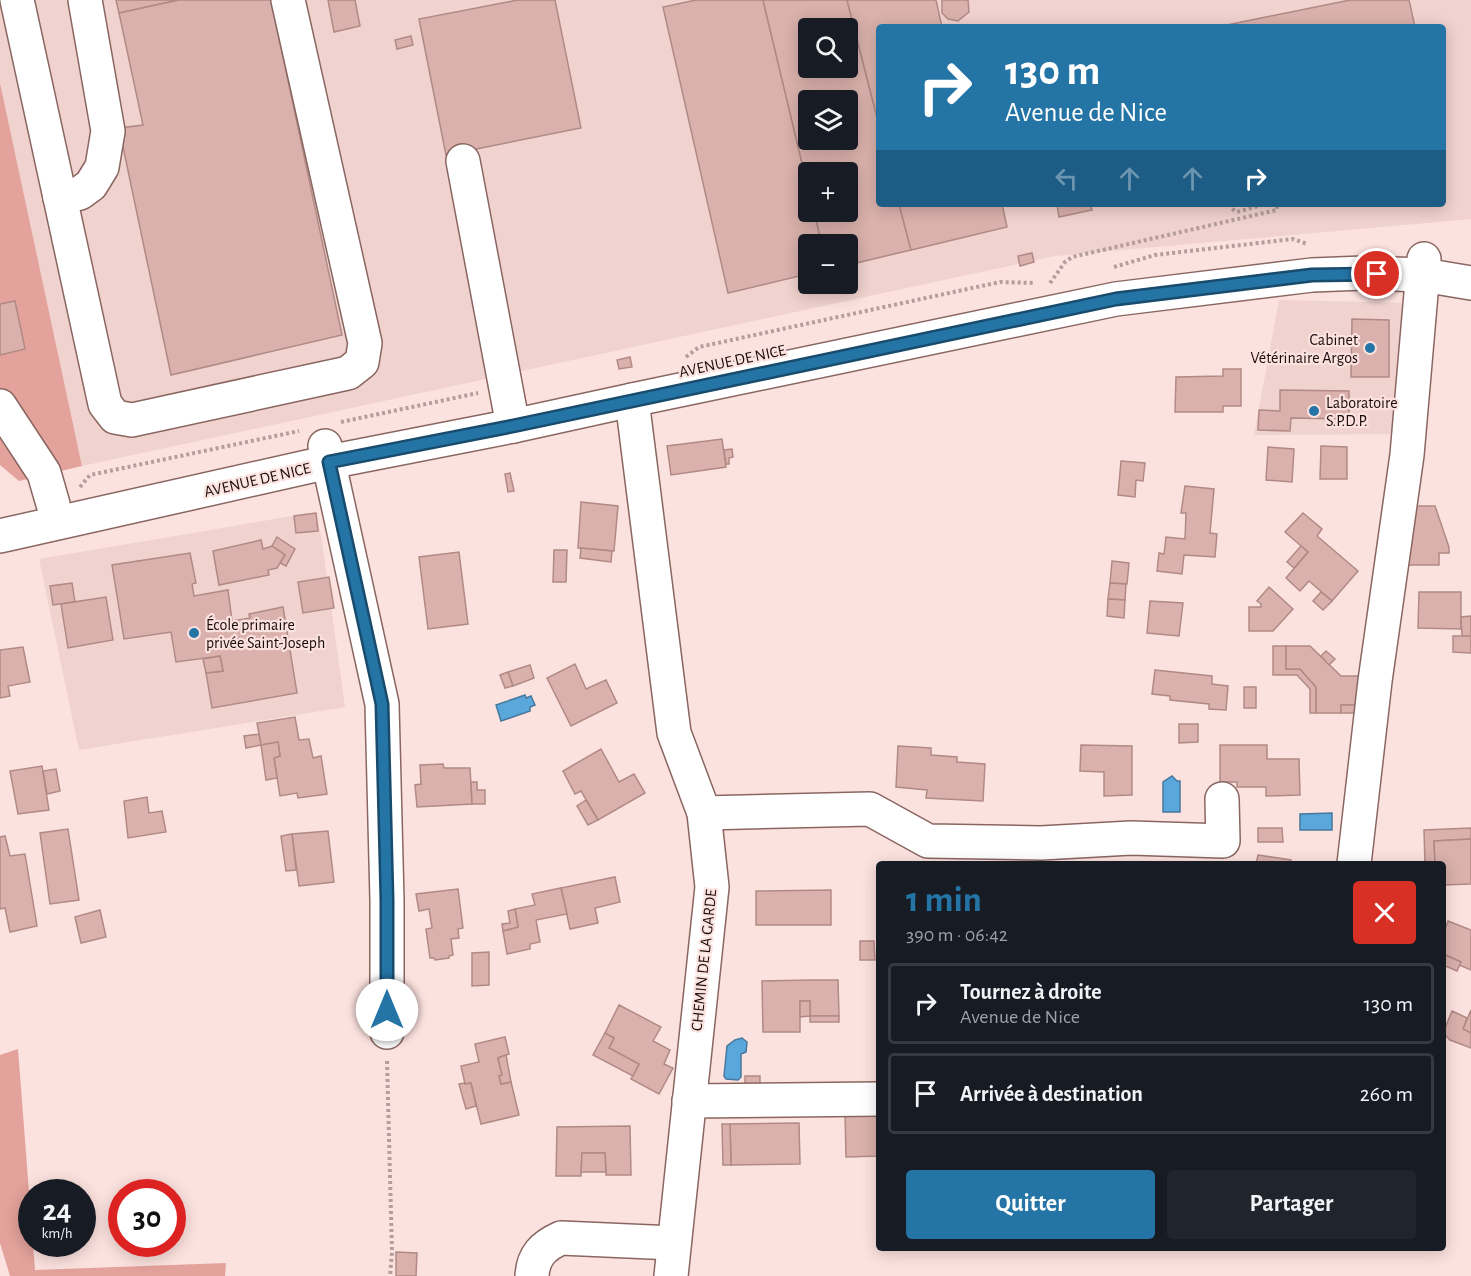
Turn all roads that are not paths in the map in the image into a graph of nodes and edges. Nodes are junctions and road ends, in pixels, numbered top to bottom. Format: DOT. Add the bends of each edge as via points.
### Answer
graph roads {
  1 [pos="17,0"];
  2 [pos="85,0"];
  3 [pos="288,0"];
  4 [pos="463,161"];
  5 [pos="60,198"];
  6 [pos="1471,263"];
  7 [pos="1424,267"];
  8 [pos="1471,283"];
  9 [pos="632,400"];
  10 [pos="0,406"];
  11 [pos="512,417"];
  12 [pos="326,440"];
  13 [pos="52,499"];
  14 [pos="0,516"];
  15 [pos="0,536"];
  16 [pos="1222,799"];
  17 [pos="704,813"];
  18 [pos="1354,861"];
  19 [pos="387,1032"];
  20 [pos="876,1099"];
  21 [pos="689,1101"];
  22 [pos="674,1243"];
  23 [pos="532,1276"];
  24 [pos="671,1276"];
  1 -- 5 [label="main road"];
  2 -- 5 [label="main road" via="108,131 102,167 91,185 80,193"];
  3 -- 5 [label="main road" via="365,343 362,362 348,373 132,420 115,417 105,404"];
  4 -- 11 [label="main road"];
  6 -- 7 [label="main road, AVENUE DE NICE"];
  7 -- 8 [label="main road, AVENUE DE NICE"];
  7 -- 9 [label="main road, AVENUE DE NICE" via="1312,275 1116,299"];
  7 -- 11 [label="main road, AVENUE DE NICE" via="1343,258 1064,289"];
  7 -- 18 [label="main road" via="1407,455"];
  9 -- 11 [label="main road, AVENUE DE NICE"];
  9 -- 17 [label="main road, CHEMIN DE LA GARDE" via="674,733"];
  10 -- 13 [label="main road" via="44,473"];
  11 -- 12 [label="main road, AVENUE DE NICE"];
  12 -- 13 [label="main road, AVENUE DE NICE"];
  12 -- 15 [label="main road, AVENUE DE NICE"];
  12 -- 19 [label="main road" via="382,704"];
  13 -- 14 [label="main road, AVENUE DE NICE"];
  16 -- 17 [label="main road" via="1223,841 928,841 870,809"];
  17 -- 21 [label="main road, CHEMIN DE LA GARDE" via="712,887"];
  20 -- 21 [label="main road"];
  21 -- 22 [label="main road, CHEMIN DE LA GARDE"];
  22 -- 23 [label="main road" via="561,1238 539,1253"];
  22 -- 24 [label="main road, CHEMIN DE LA GARDE"];
}
